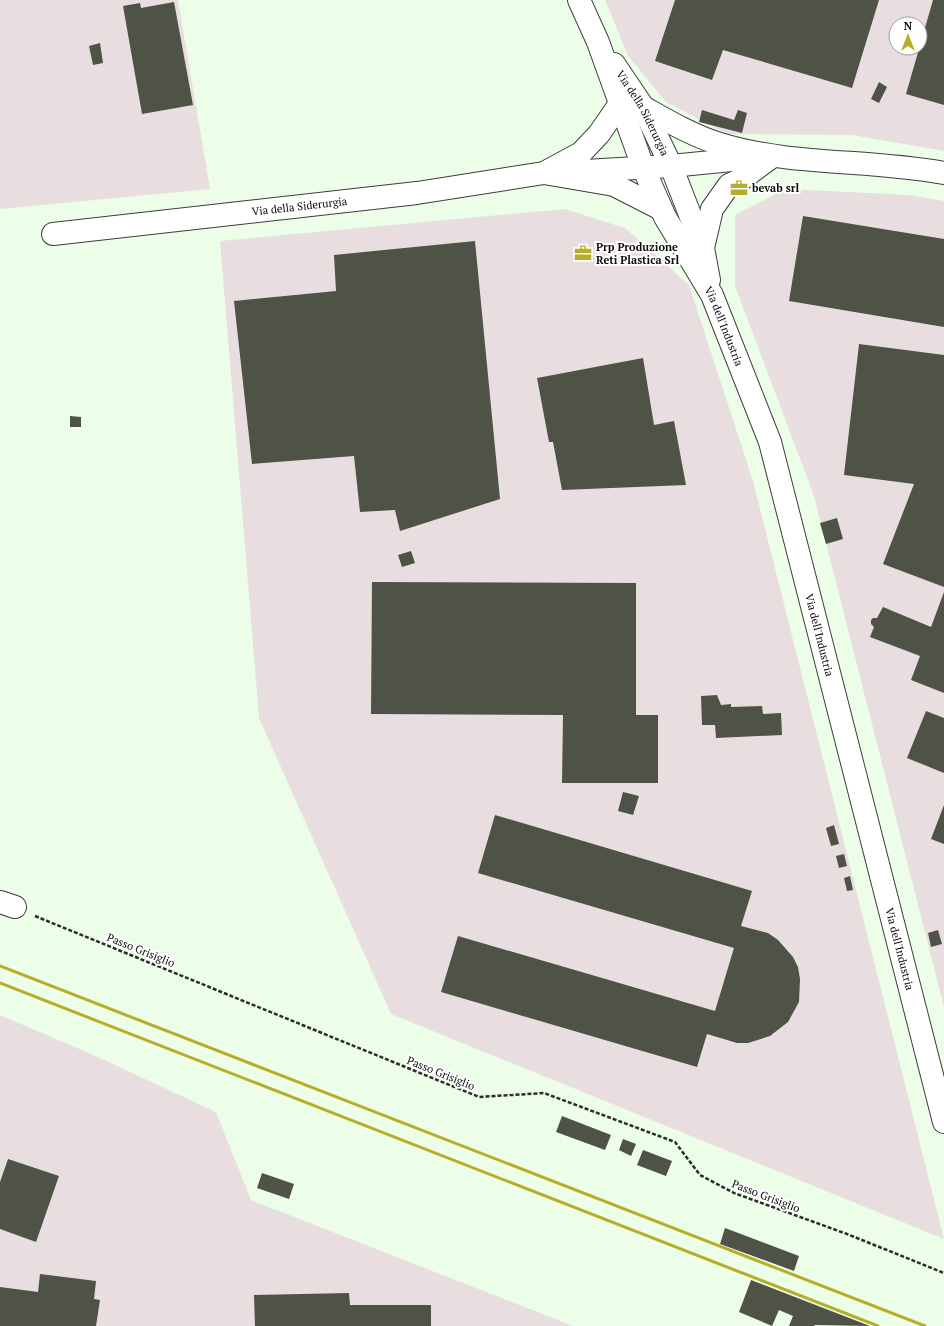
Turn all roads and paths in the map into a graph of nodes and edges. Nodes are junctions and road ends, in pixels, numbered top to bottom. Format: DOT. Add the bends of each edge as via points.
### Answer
graph roads {
  1 [pos="580,0"];
  2 [pos="598,42"];
  3 [pos="619,105"];
  4 [pos="643,107"];
  5 [pos="773,156"];
  6 [pos="671,166"];
  7 [pos="643,167"];
  8 [pos="544,173"];
  9 [pos="944,173"];
  10 [pos="661,209"];
  11 [pos="53,234"];
  12 [pos="703,248"];
  13 [pos="712,295"];
  14 [pos="7,905"];
  15 [pos="944,1122"];
  16 [pos="944,1273"];
  1 -- 2 [label="street, Via della Siderurgia"];
  2 -- 3 [label="street, Via della Siderurgia"];
  2 -- 4 [label="street, Via della Siderurgia"];
  3 -- 7 [label="street, Via della Siderurgia"];
  3 -- 8 [label="street, Via della Siderurgia" via="600,134 581,153"];
  4 -- 5 [label="street" via="688,132 720,144"];
  4 -- 6 [label="street, Via della Siderurgia"];
  5 -- 6 [label="street"];
  5 -- 9 [label="street" via="916,167"];
  5 -- 12 [label="street" via="742,179 729,185 712,209"];
  6 -- 7 [label="street"];
  6 -- 12 [label="street"];
  7 -- 8 [label="street"];
  7 -- 10 [label="street, Via dell'Industria"];
  8 -- 10 [label="street, Via della Siderurgia" via="614,185"];
  8 -- 11 [label="street, Via della Siderurgia" via="417,194"];
  10 -- 13 [label="street, Via dell'Industria"];
  12 -- 13 [label="street"];
  13 -- 15 [label="street, Via dell'Industria" via="770,442"];
  14 -- 16 [label="path, Passo Grisiglio" via="479,1097 544,1093 675,1142 700,1175 734,1193"];
}
